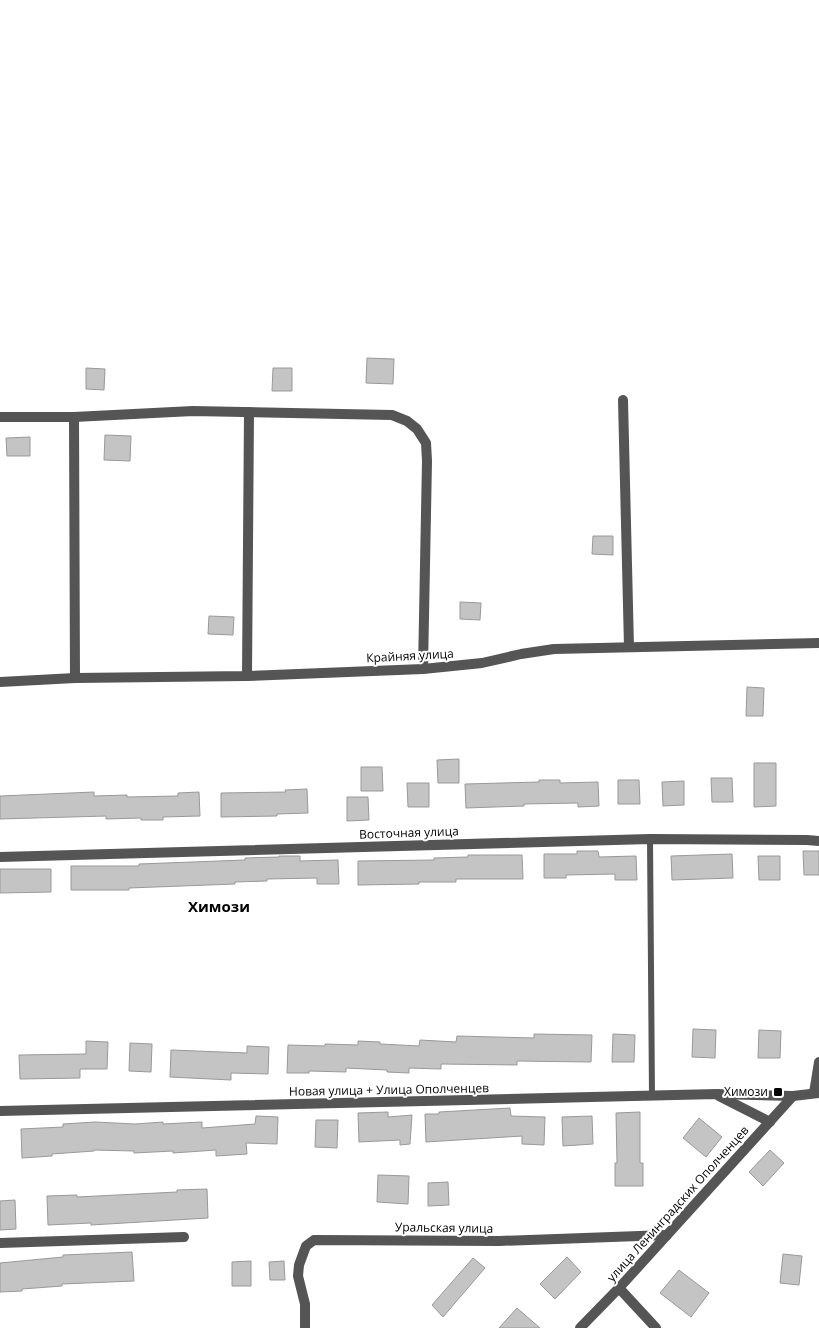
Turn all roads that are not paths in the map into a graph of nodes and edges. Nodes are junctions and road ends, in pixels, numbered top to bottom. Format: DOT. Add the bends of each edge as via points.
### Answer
graph roads {
  1 [pos="623,400"];
  2 [pos="249,412"];
  3 [pos="0,417"];
  4 [pos="74,417"];
  5 [pos="819,643"];
  6 [pos="629,647"];
  7 [pos="423,670"];
  8 [pos="247,676"];
  9 [pos="75,678"];
  10 [pos="0,682"];
  11 [pos="650,839"];
  12 [pos="819,841"];
  13 [pos="0,857"];
  14 [pos="819,1062"];
  15 [pos="816,1093"];
  16 [pos="717,1094"];
  17 [pos="793,1096"];
  18 [pos="652,1097"];
  19 [pos="0,1111"];
  20 [pos="770,1122"];
  21 [pos="667,1235"];
  22 [pos="184,1237"];
  23 [pos="0,1242"];
  24 [pos="619,1288"];
  25 [pos="306,1328"];
  26 [pos="580,1328"];
  27 [pos="656,1328"];
  1 -- 6 [label="street"];
  2 -- 4 [label="street" via="193,411"];
  2 -- 7 [label="street" via="392,415 417,429 426,443 427,461"];
  2 -- 8 [label="street"];
  3 -- 4 [label="street"];
  4 -- 9 [label="street"];
  5 -- 6 [label="street, Крайняя улица"];
  6 -- 7 [label="street, Крайняя улица" via="554,649 482,664"];
  7 -- 8 [label="street, Крайняя улица"];
  8 -- 9 [label="street, Крайняя улица"];
  9 -- 10 [label="street, Крайняя улица"];
  11 -- 12 [label="street, Восточная улица"];
  11 -- 13 [label="street, Восточная улица"];
  11 -- 18 [label="lane"];
  14 -- 15 [label="street"];
  15 -- 17 [label="street, Новая улица + Улица Ополченцев"];
  16 -- 17 [label="street, Новая улица + Улица Ополченцев"];
  16 -- 18 [label="street, Новая улица + Улица Ополченцев"];
  16 -- 20 [label="street"];
  17 -- 20 [label="street, улица Ленинградских Ополченцев"];
  18 -- 19 [label="street, Новая улица + Улица Ополченцев"];
  20 -- 21 [label="street, улица Ленинградских Ополченцев"];
  21 -- 24 [label="street, улица Ленинградских Ополченцев"];
  21 -- 25 [label="street, Уральская улица" via="499,1241 314,1240 306,1246 298,1276 305,1304"];
  22 -- 23 [label="street"];
  24 -- 26 [label="street, улица Ленинградских Ополченцев"];
  24 -- 27 [label="street"];
}
